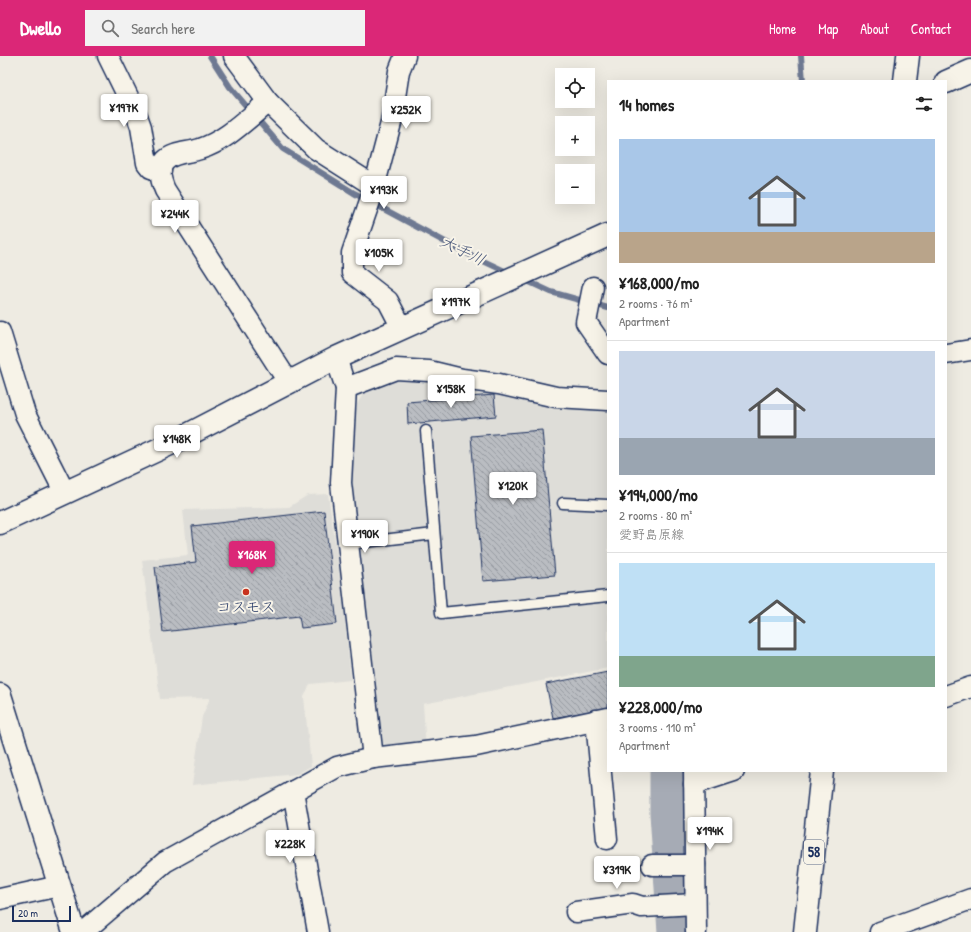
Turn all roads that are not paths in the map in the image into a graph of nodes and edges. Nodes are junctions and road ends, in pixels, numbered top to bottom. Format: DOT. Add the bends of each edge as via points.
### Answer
graph roads {
  1 [pos="108,56"];
  2 [pos="234,56"];
  3 [pos="405,56"];
  4 [pos="908,56"];
  5 [pos="971,71"];
  6 [pos="905,80"];
  7 [pos="947,82"];
  8 [pos="264,106"];
  9 [pos="161,171"];
  10 [pos="373,190"];
  11 [pos="607,235"];
  12 [pos="594,287"];
  13 [pos="402,328"];
  14 [pos="0,332"];
  15 [pos="971,350"];
  16 [pos="607,353"];
  17 [pos="947,354"];
  18 [pos="336,358"];
  19 [pos="289,383"];
  20 [pos="346,388"];
  21 [pos="607,400"];
  22 [pos="426,431"];
  23 [pos="65,493"];
  24 [pos="563,503"];
  25 [pos="607,505"];
  26 [pos="0,523"];
  27 [pos="434,534"];
  28 [pos="348,544"];
  29 [pos="607,596"];
  30 [pos="971,687"];
  31 [pos="0,695"];
  32 [pos="947,696"];
  33 [pos="602,719"];
  34 [pos="373,758"];
  35 [pos="728,772"];
  36 [pos="822,772"];
  37 [pos="694,778"];
  38 [pos="293,791"];
  39 [pos="607,839"];
  40 [pos="690,865"];
  41 [pos="655,866"];
  42 [pos="59,886"];
  43 [pos="0,899"];
  44 [pos="971,899"];
  45 [pos="690,904"];
  46 [pos="576,912"];
  47 [pos="74,932"];
  48 [pos="84,932"];
  49 [pos="318,932"];
  50 [pos="696,932"];
  51 [pos="805,932"];
  52 [pos="880,932"];
  1 -- 9 [label="street" via="141,126 147,163"];
  2 -- 8 [label="street"];
  3 -- 10 [label="street" via="399,71 391,123"];
  4 -- 6 [label="street"];
  5 -- 7 [label="street"];
  8 -- 9 [label="street" via="222,138 201,149 166,160"];
  8 -- 10 [label="street" via="316,149"];
  9 -- 19 [label="street" via="165,190"];
  10 -- 13 [label="street" via="352,253 352,273 388,301"];
  11 -- 13 [label="street"];
  12 -- 16 [label="street" via="586,322"];
  13 -- 18 [label="street"];
  14 -- 23 [label="street" via="25,414"];
  15 -- 17 [label="street"];
  18 -- 19 [label="street"];
  18 -- 20 [label="street"];
  19 -- 23 [label="street" via="170,444"];
  20 -- 21 [label="street" via="396,369 430,371 556,397"];
  20 -- 28 [label="street" via="340,483"];
  22 -- 27 [label="lane"];
  23 -- 26 [label="street"];
  24 -- 25 [label="lane"];
  27 -- 28 [label="lane"];
  27 -- 29 [label="lane" via="441,613"];
  28 -- 34 [label="street"];
  30 -- 32 [label="street"];
  31 -- 42 [label="street"];
  33 -- 34 [label="street" via="476,746"];
  33 -- 39 [label="street"];
  34 -- 38 [label="street" via="337,767"];
  35 -- 37 [label="street"];
  36 -- 51 [label="street, 58"];
  37 -- 40 [label="street"];
  38 -- 48 [label="street" via="165,862"];
  38 -- 49 [label="street"];
  40 -- 41 [label="street"];
  40 -- 45 [label="street"];
  42 -- 43 [label="street"];
  42 -- 47 [label="street"];
  44 -- 52 [label="street"];
  45 -- 46 [label="street" via="642,907 633,904"];
  45 -- 50 [label="street"];
}
